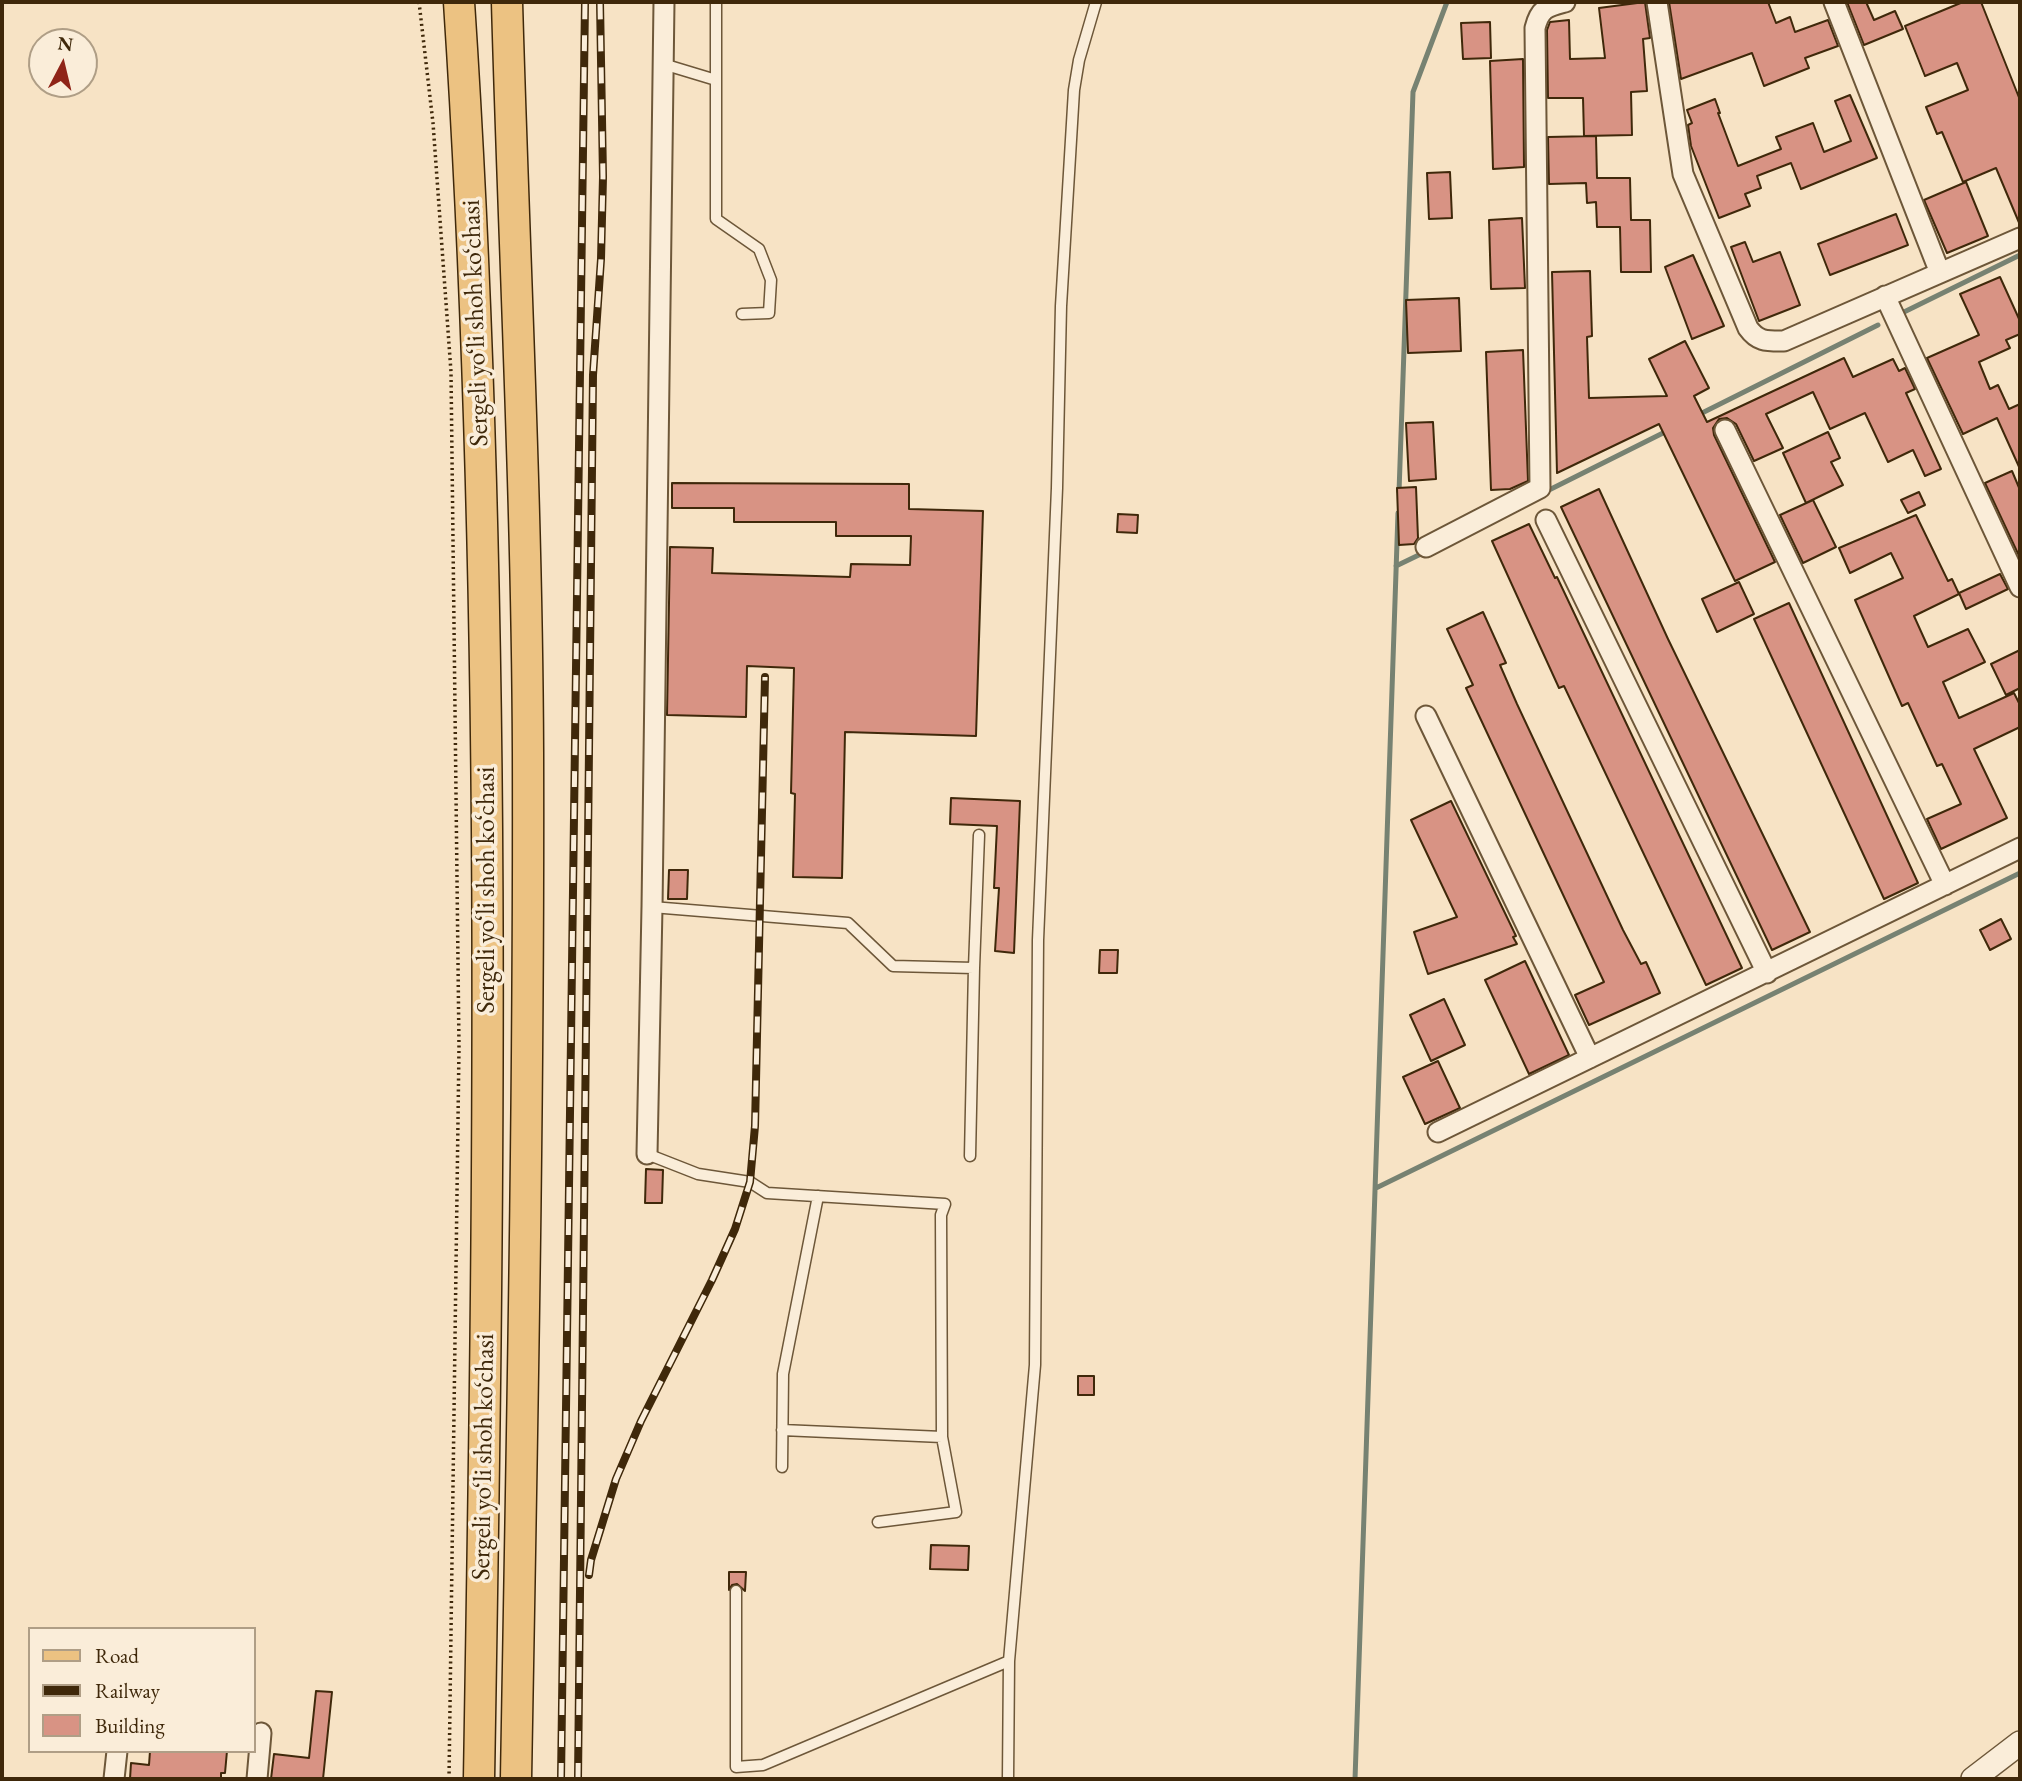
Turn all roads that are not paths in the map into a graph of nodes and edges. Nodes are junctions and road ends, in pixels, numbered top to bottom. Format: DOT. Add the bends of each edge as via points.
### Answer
graph roads {
  1 [pos="459,2"];
  2 [pos="507,2"];
  3 [pos="664,2"];
  4 [pos="716,2"];
  5 [pos="1096,2"];
  6 [pos="1566,2"];
  7 [pos="1657,2"];
  8 [pos="1833,2"];
  9 [pos="663,64"];
  10 [pos="716,80"];
  11 [pos="2020,237"];
  12 [pos="1940,272"];
  13 [pos="1885,296"];
  14 [pos="742,314"];
  15 [pos="1725,430"];
  16 [pos="1546,520"];
  17 [pos="1426,547"];
  18 [pos="2020,587"];
  19 [pos="1426,716"];
  20 [pos="979,835"];
  21 [pos="2020,848"];
  22 [pos="1945,885"];
  23 [pos="652,906"];
  24 [pos="974,968"];
  25 [pos="1767,973"];
  26 [pos="1590,1058"];
  27 [pos="1438,1132"];
  28 [pos="647,1154"];
  29 [pos="970,1156"];
  30 [pos="818,1196"];
  31 [pos="782,1430"];
  32 [pos="942,1437"];
  33 [pos="782,1467"];
  34 [pos="878,1522"];
  35 [pos="736,1591"];
  36 [pos="1009,1661"];
  37 [pos="261,1733"];
  38 [pos="2020,1743"];
  39 [pos="117,1753"];
  40 [pos="736,1767"];
  41 [pos="114,1779"];
  42 [pos="257,1779"];
  43 [pos="479,1779"];
  44 [pos="516,1779"];
  45 [pos="735,1779"];
  46 [pos="1007,1779"];
  47 [pos="1973,1779"];
  1 -- 43 [label="main road, Sergeli yo‘li shoh ko‘chasi" via="481,436 487,744 486,1344"];
  2 -- 44 [label="main road, Sergeli yo‘li shoh ko‘chasi" via="528,750"];
  3 -- 9 [label="street"];
  4 -- 10 [label="lane"];
  5 -- 36 [label="lane" via="1074,90 1061,306 1038,940 1035,1366"];
  6 -- 17 [label="street" via="1538,15 1535,28 1540,488"];
  7 -- 13 [label="street" via="1683,174 1754,337 1784,341"];
  8 -- 12 [label="street"];
  9 -- 10 [label="lane"];
  9 -- 23 [label="street"];
  10 -- 14 [label="lane" via="716,219 759,249 771,280 769,313"];
  11 -- 12 [label="street"];
  12 -- 13 [label="street"];
  13 -- 18 [label="street"];
  15 -- 22 [label="street"];
  16 -- 25 [label="street"];
  19 -- 26 [label="street"];
  20 -- 24 [label="lane"];
  21 -- 22 [label="street"];
  22 -- 25 [label="street"];
  23 -- 24 [label="lane" via="848,923 893,966"];
  23 -- 28 [label="street"];
  24 -- 29 [label="lane"];
  25 -- 26 [label="street"];
  26 -- 27 [label="street"];
  28 -- 30 [label="lane" via="698,1174 750,1182 768,1193"];
  30 -- 31 [label="lane" via="783,1374"];
  30 -- 32 [label="lane" via="945,1204 941,1215"];
  31 -- 32 [label="lane"];
  31 -- 33 [label="lane"];
  32 -- 34 [label="lane" via="956,1512"];
  35 -- 40 [label="lane"];
  36 -- 40 [label="lane" via="763,1765"];
  36 -- 46 [label="lane"];
  37 -- 42 [label="street"];
  38 -- 47 [label="street"];
  39 -- 41 [label="street"];
  40 -- 45 [label="lane"];
}
